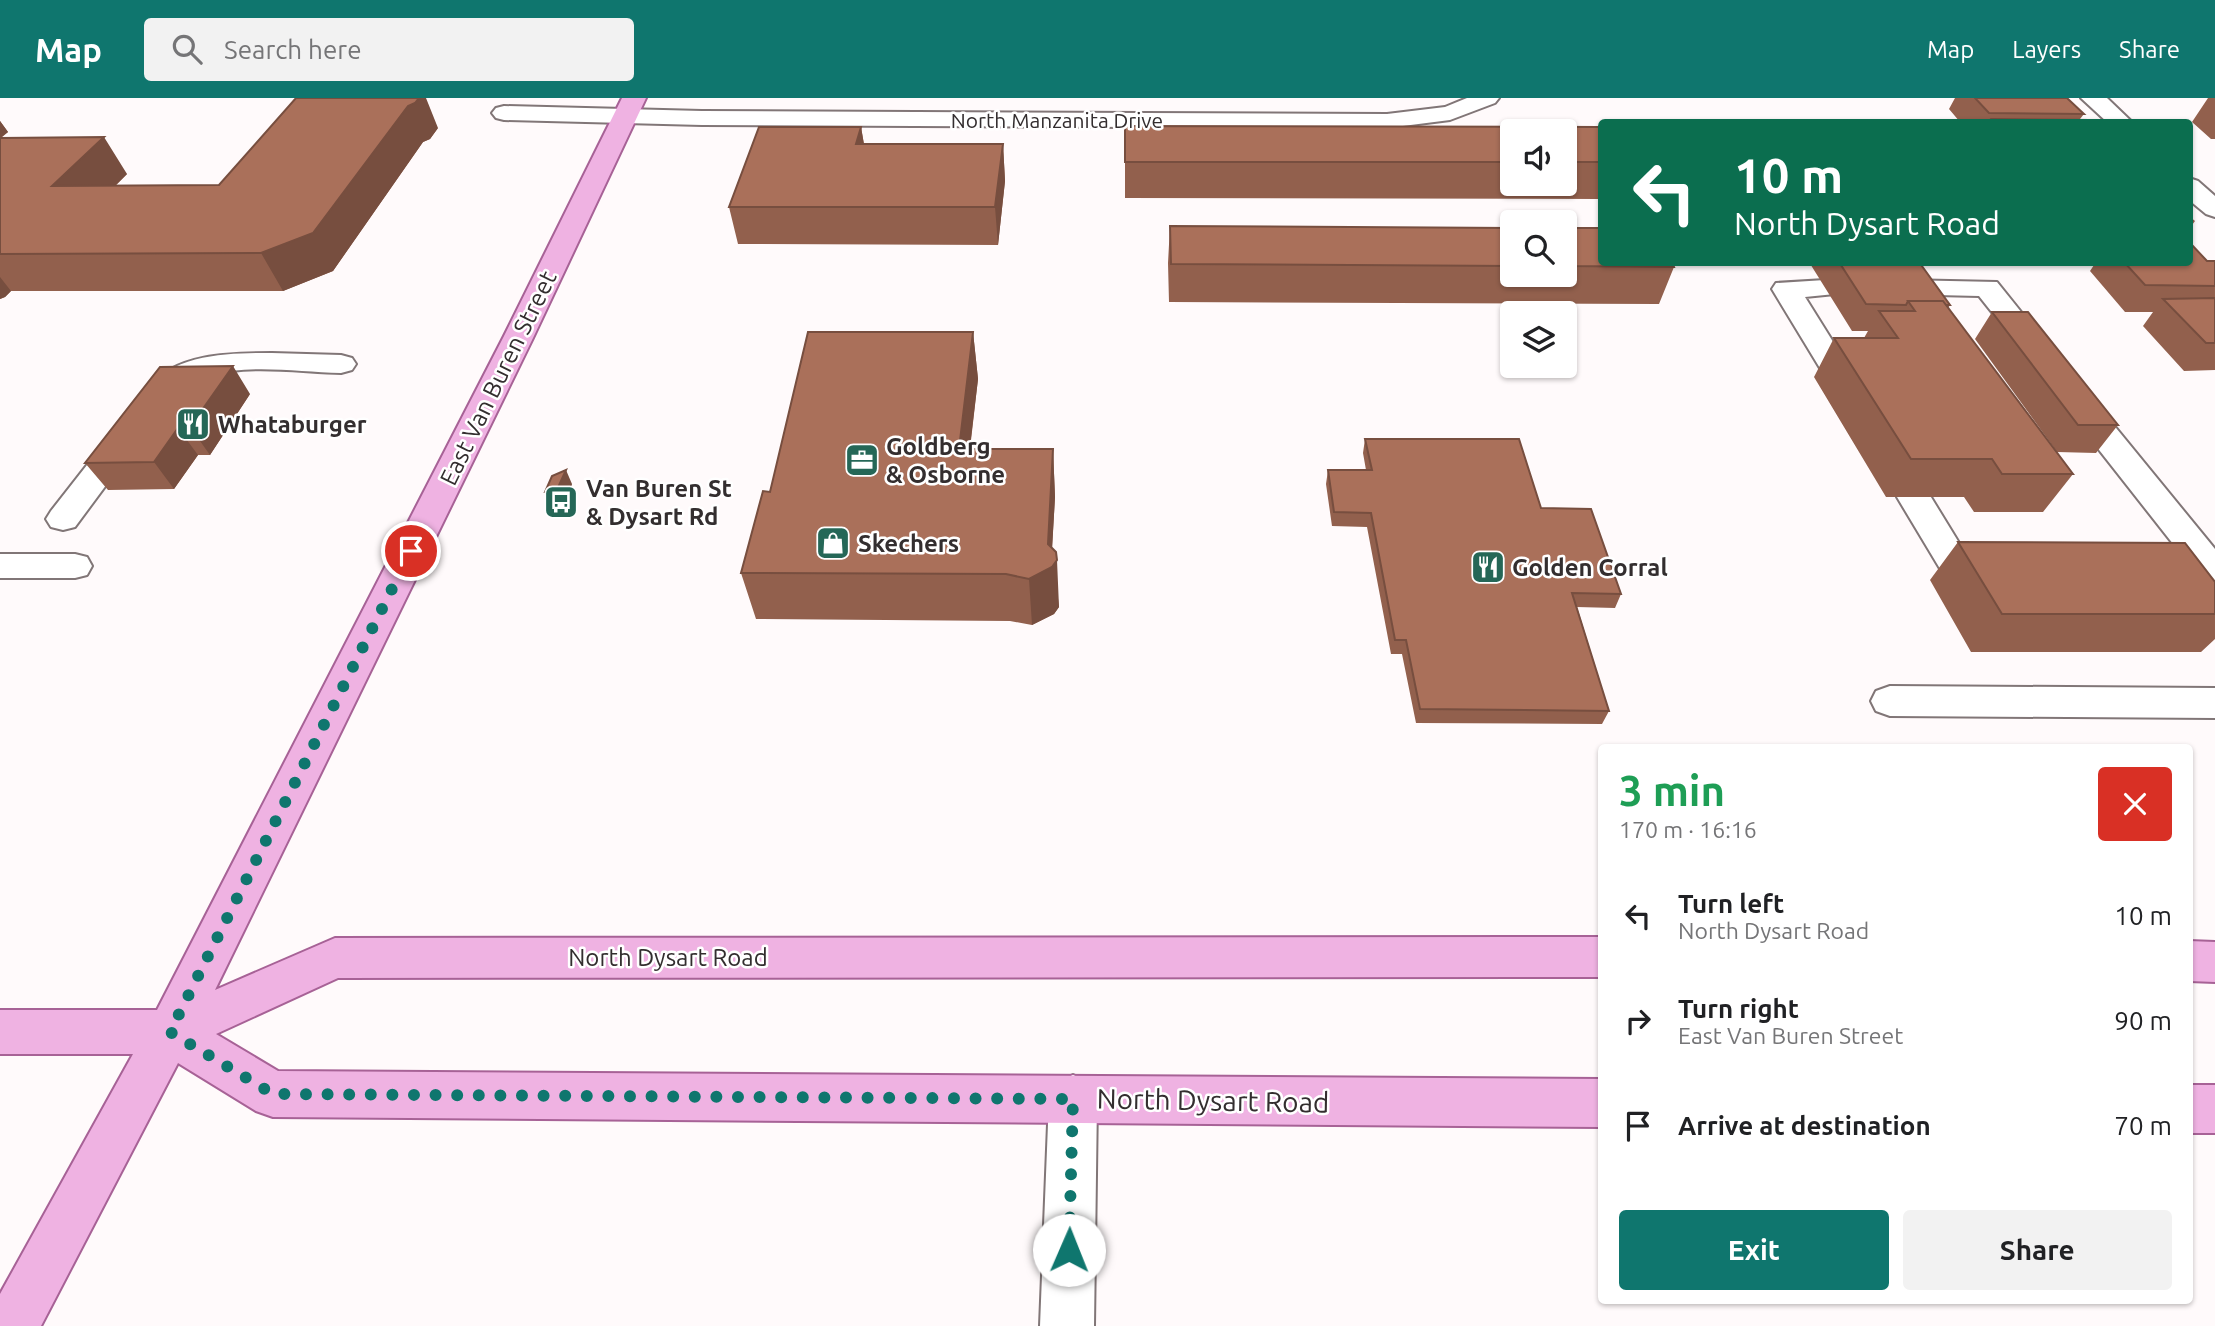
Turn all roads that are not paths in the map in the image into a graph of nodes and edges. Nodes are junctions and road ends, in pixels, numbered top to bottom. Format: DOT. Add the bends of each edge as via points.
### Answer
graph roads {
  1 [pos="1487,98"];
  2 [pos="2093,98"];
  3 [pos="1453,104"];
  4 [pos="629,107"];
  5 [pos="504,113"];
  6 [pos="2117,119"];
  7 [pos="2193,190"];
  8 [pos="2215,209"];
  9 [pos="1825,288"];
  10 [pos="1903,288"];
  11 [pos="341,364"];
  12 [pos="1840,377"];
  13 [pos="1914,498"];
  14 [pos="63,519"];
  15 [pos="2162,561"];
  16 [pos="2024,562"];
  17 [pos="0,566"];
  18 [pos="75,566"];
  19 [pos="2210,567"];
  20 [pos="1890,701"];
  21 [pos="2215,704"];
  22 [pos="1598,957"];
  23 [pos="2193,961"];
  24 [pos="2215,962"];
  25 [pos="0,1032"];
  26 [pos="170,1032"];
  27 [pos="1073,1099"];
  28 [pos="1598,1103"];
  29 [pos="2193,1109"];
  30 [pos="2215,1109"];
  31 [pos="12,1326"];
  32 [pos="1068,1326"];
  1 -- 3 [label="street, North Manzanita Drive"];
  2 -- 6 [label="street"];
  3 -- 4 [label="street, North Manzanita Drive" via="1387,121"];
  4 -- 5 [label="street, North Manzanita Drive"];
  4 -- 26 [label="main road, East Van Buren Street"];
  7 -- 8 [label="street"];
  9 -- 12 [label="street" via="1786,289"];
  10 -- 19 [label="street" via="1987,288"];
  11 -- 14 [label="street" via="220,363 171,381"];
  13 -- 16 [label="street" via="1954,563"];
  15 -- 19 [label="street"];
  17 -- 18 [label="street"];
  20 -- 21 [label="street"];
  22 -- 26 [label="main road, North Dysart Road" via="335,958"];
  23 -- 24 [label="main road"];
  25 -- 26 [label="main road, North Dysart Road"];
  26 -- 27 [label="main road, North Dysart Road" via="273,1094"];
  26 -- 31 [label="main road, East Van Buren Street"];
  27 -- 28 [label="main road, North Dysart Road"];
  27 -- 32 [label="street"];
  29 -- 30 [label="main road"];
}
